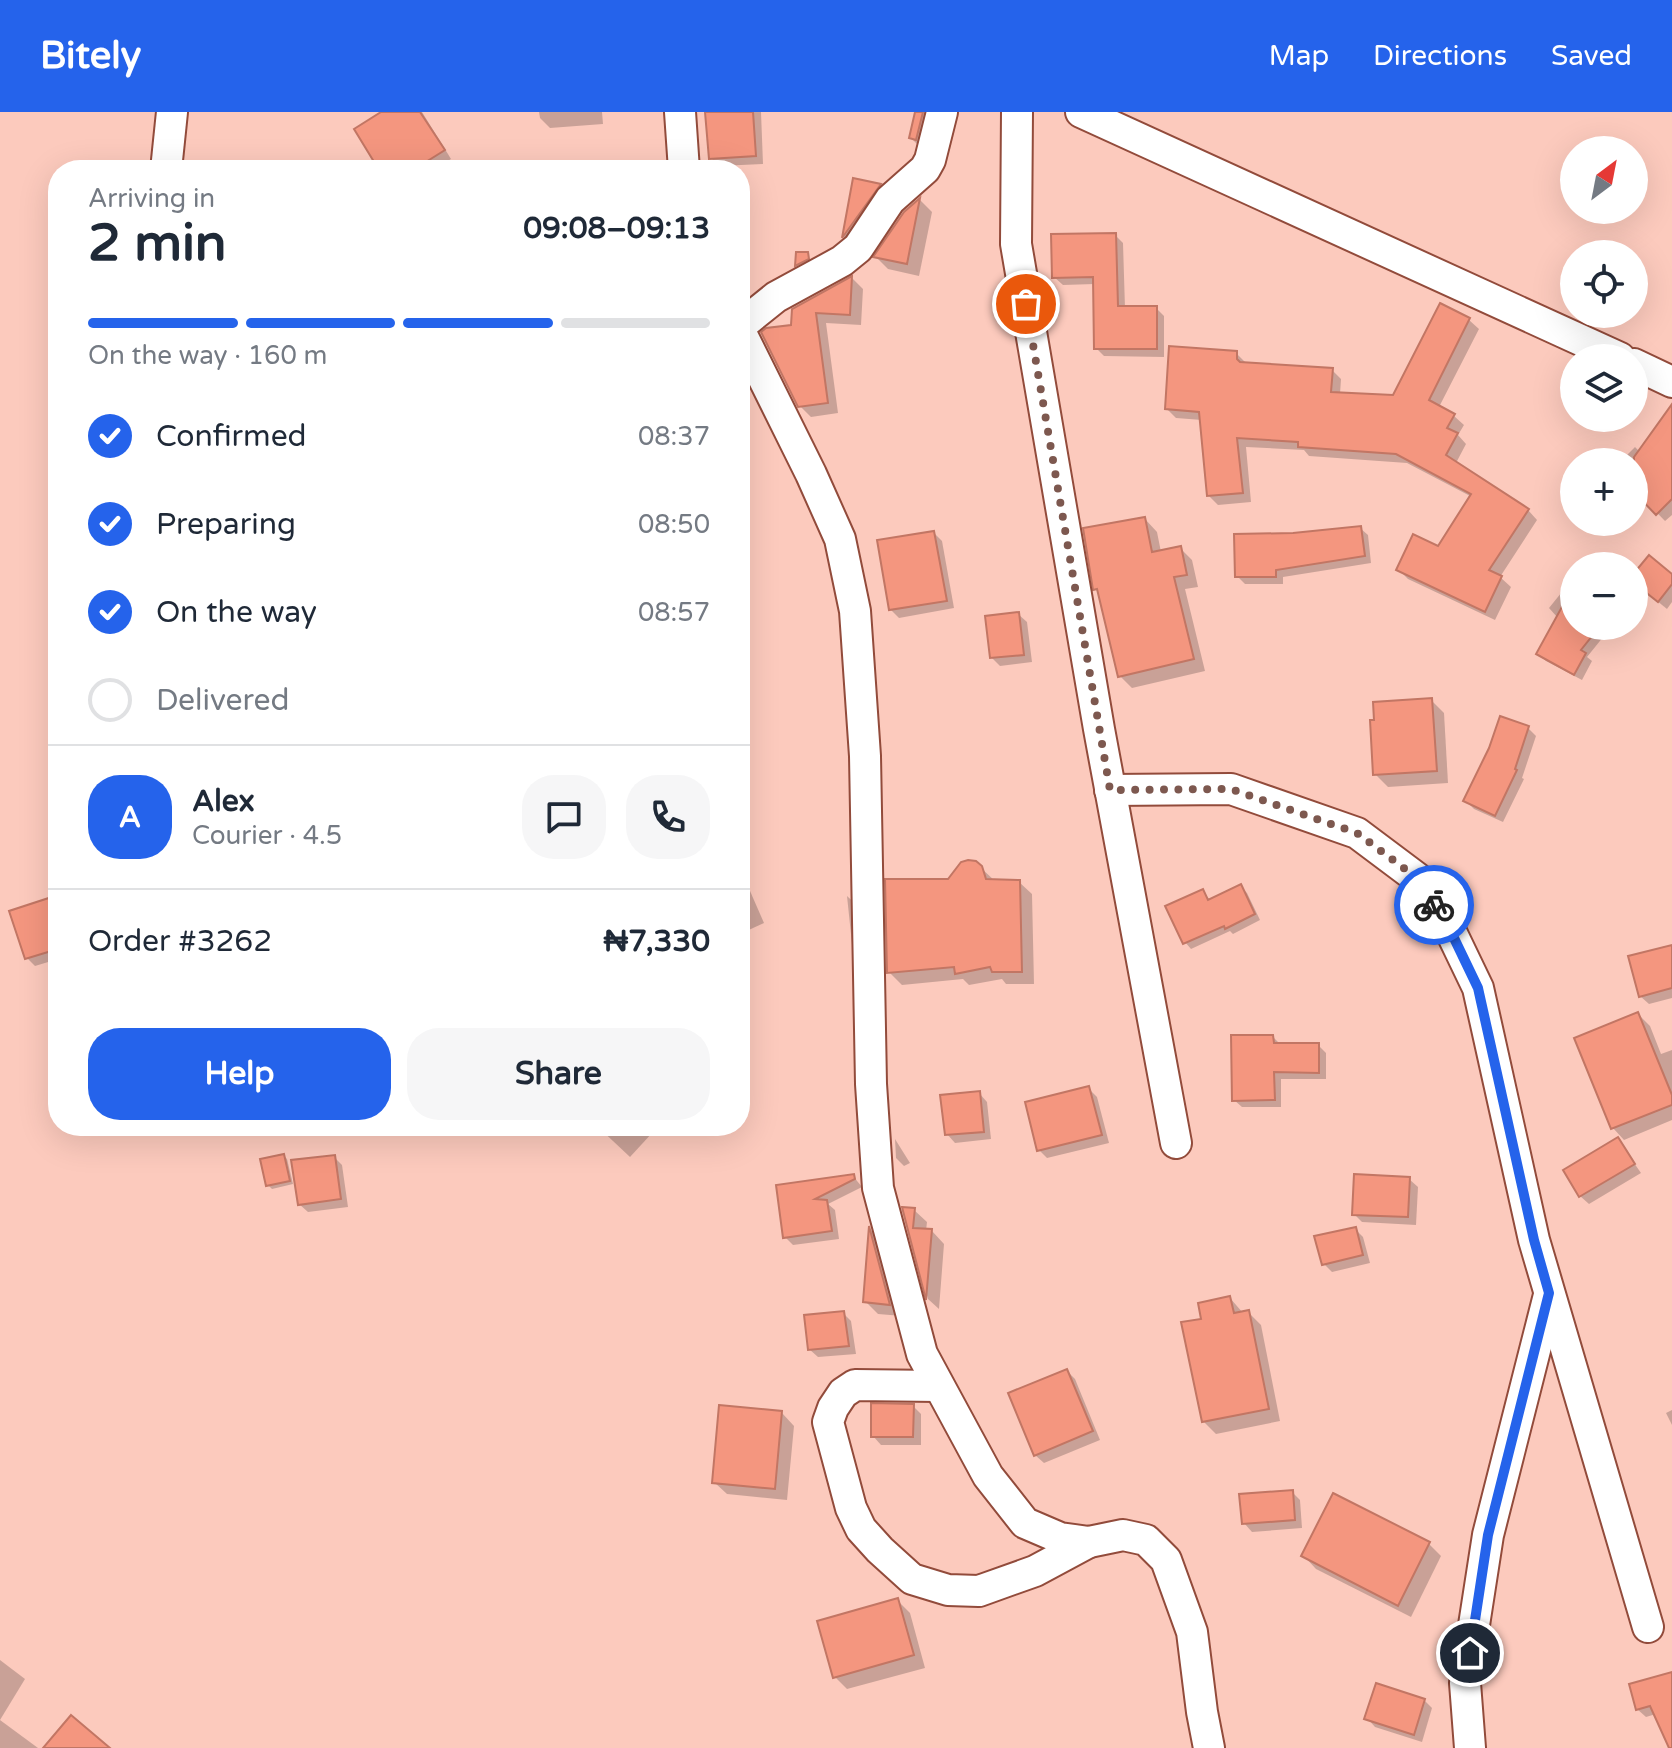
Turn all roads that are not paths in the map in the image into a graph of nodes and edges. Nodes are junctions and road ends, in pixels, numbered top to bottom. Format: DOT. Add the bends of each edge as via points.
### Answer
graph roads {
  1 [pos="172,112"];
  2 [pos="680,112"];
  3 [pos="942,112"];
  4 [pos="1017,112"];
  5 [pos="1081,112"];
  6 [pos="167,160"];
  7 [pos="683,160"];
  8 [pos="750,320"];
  9 [pos="1589,344"];
  10 [pos="750,349"];
  11 [pos="1648,369"];
  12 [pos="1671,378"];
  13 [pos="1110,790"];
  14 [pos="1176,1143"];
  15 [pos="1549,1293"];
  16 [pos="938,1386"];
  17 [pos="1089,1542"];
  18 [pos="1648,1627"];
  19 [pos="1209,1748"];
  20 [pos="1470,1748"];
  1 -- 6 [label="street"];
  2 -- 7 [label="street"];
  3 -- 8 [label="street" via="925,169 890,200 858,248 776,297"];
  4 -- 13 [label="street" via="1016,244"];
  5 -- 9 [label="street"];
  10 -- 16 [label="street" via="840,539 855,611 865,756 878,1188 922,1354"];
  11 -- 12 [label="street"];
  13 -- 14 [label="street"];
  13 -- 15 [label="street" via="1231,789 1357,833 1417,878 1478,988"];
  15 -- 18 [label="street"];
  15 -- 20 [label="street" via="1488,1535 1465,1683"];
  16 -- 17 [label="street" via="988,1476 1025,1523 1051,1535"];
  16 -- 17 [label="street" via="855,1385 843,1393 828,1422 851,1508 880,1550 912,1579 948,1590 979,1591 1035,1571"];
  17 -- 19 [label="street" via="1123,1535 1146,1540 1166,1560 1192,1632"];
}
